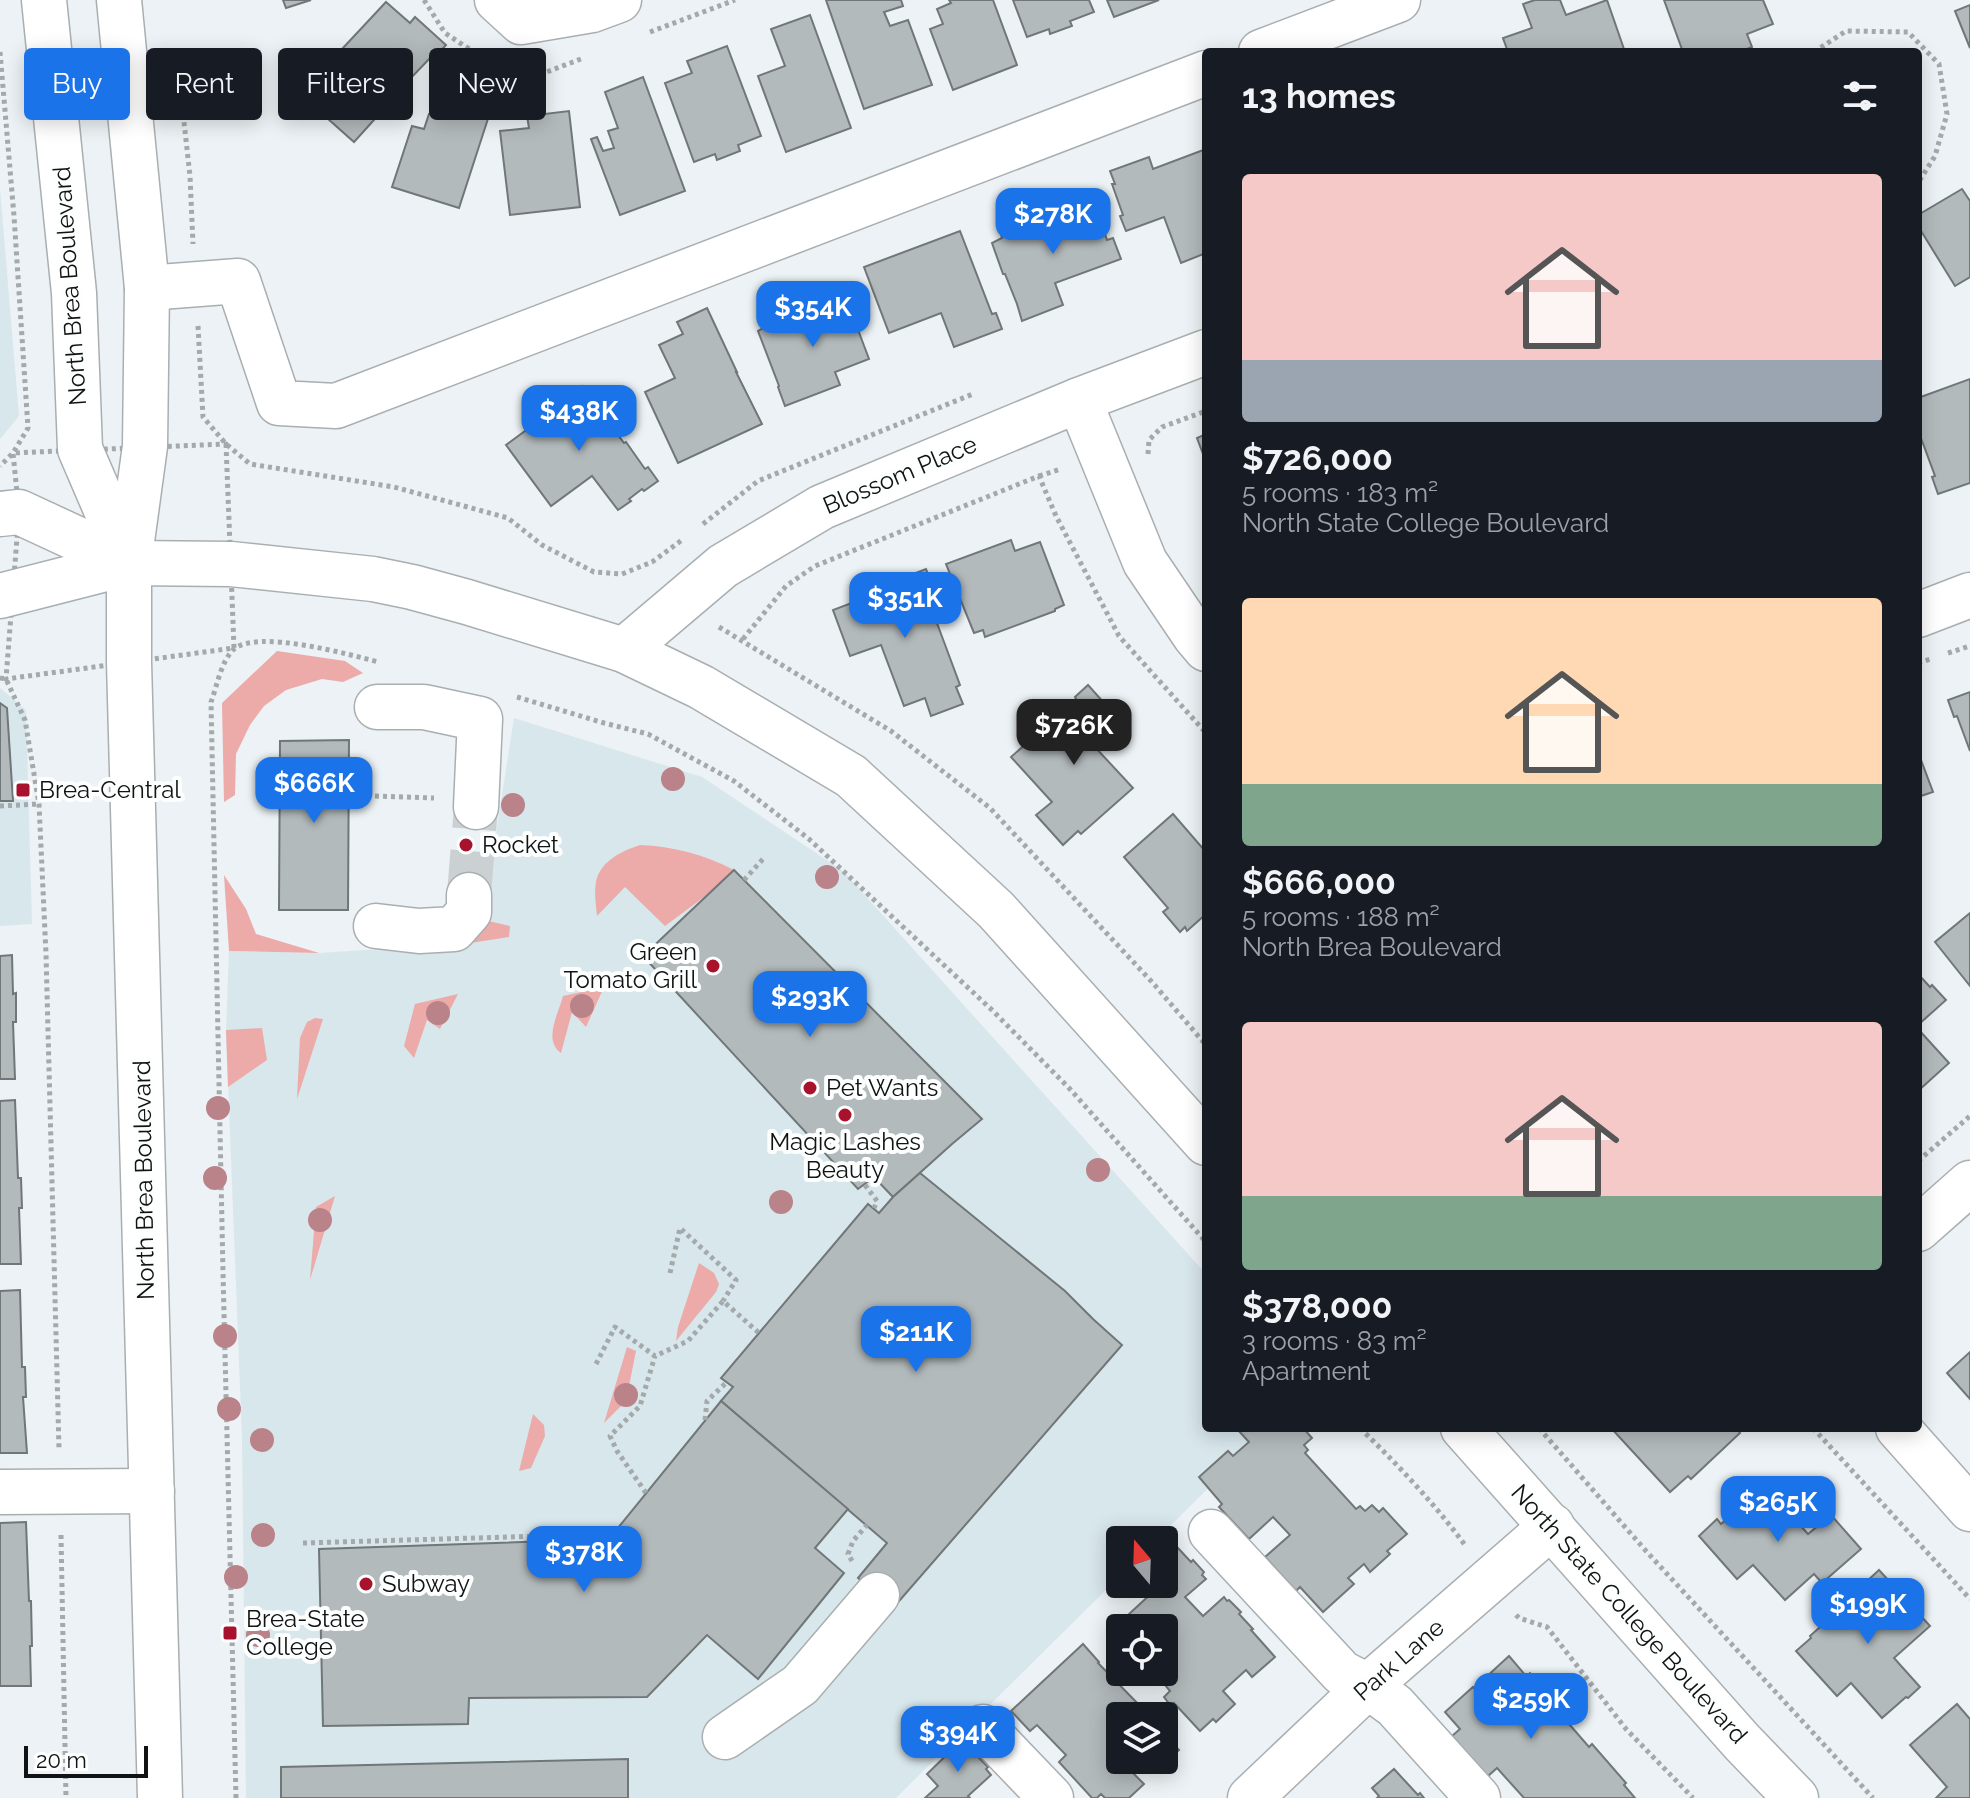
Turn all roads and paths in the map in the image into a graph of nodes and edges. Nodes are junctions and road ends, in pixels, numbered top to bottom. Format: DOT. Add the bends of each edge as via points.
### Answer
graph roads {
  1 [pos="44,0"];
  2 [pos="119,0"];
  3 [pos="619,0"];
  4 [pos="1398,0"];
  5 [pos="509,11"];
  6 [pos="1272,48"];
  7 [pos="1820,48"];
  8 [pos="0,52"];
  9 [pos="1202,75"];
  10 [pos="1922,177"];
  11 [pos="147,288"];
  12 [pos="1202,354"];
  13 [pos="985,389"];
  14 [pos="1079,400"];
  15 [pos="1202,412"];
  16 [pos="1148,459"];
  17 [pos="250,464"];
  18 [pos="0,466"];
  19 [pos="0,514"];
  20 [pos="701,526"];
  21 [pos="689,535"];
  22 [pos="129,563"];
  23 [pos="1970,595"];
  24 [pos="0,596"];
  25 [pos="1922,613"];
  26 [pos="1202,644"];
  27 [pos="624,650"];
  28 [pos="389,664"];
  29 [pos="0,678"];
  30 [pos="504,693"];
  31 [pos="377,707"];
  32 [pos="1202,729"];
  33 [pos="375,796"];
  34 [pos="457,802"];
  35 [pos="39,804"];
  36 [pos="0,806"];
  37 [pos="763,859"];
  38 [pos="744,880"];
  39 [pos="469,895"];
  40 [pos="376,926"];
  41 [pos="1202,1040"];
  42 [pos="1970,1116"];
  43 [pos="1202,1139"];
  44 [pos="1922,1158"];
  45 [pos="1970,1183"];
  46 [pos="865,1185"];
  47 [pos="874,1208"];
  48 [pos="1922,1225"];
  49 [pos="1202,1238"];
  50 [pos="670,1273"];
  51 [pos="723,1301"];
  52 [pos="759,1333"];
  53 [pos="655,1356"];
  54 [pos="596,1364"];
  55 [pos="727,1382"];
  56 [pos="705,1420"];
  57 [pos="1364,1432"];
  58 [pos="1467,1432"];
  59 [pos="1542,1432"];
  60 [pos="1817,1432"];
  61 [pos="1902,1432"];
  62 [pos="60,1491"];
  63 [pos="152,1491"];
  64 [pos="0,1492"];
  65 [pos="646,1493"];
  66 [pos="1970,1509"];
  67 [pos="867,1525"];
  68 [pos="1552,1526"];
  69 [pos="1211,1532"];
  70 [pos="613,1534"];
  71 [pos="853,1541"];
  72 [pos="303,1543"];
  73 [pos="1491,1579"];
  74 [pos="877,1595"];
  75 [pos="1970,1599"];
  76 [pos="1368,1686"];
  77 [pos="983,1727"];
  78 [pos="725,1737"];
  79 [pos="66,1798"];
  80 [pos="160,1798"];
  81 [pos="236,1798"];
  82 [pos="1051,1798"];
  83 [pos="1250,1798"];
  84 [pos="1478,1798"];
  85 [pos="1693,1798"];
  86 [pos="1796,1798"];
  87 [pos="1873,1798"];
  1 -- 22 [label="main road, North Brea Boulevard" via="74,293 80,449"];
  2 -- 11 [label="main road, North Brea Boulevard"];
  3 -- 5 [label="main road" via="592,10"];
  4 -- 6 [label="main road"];
  7 -- 10 [label="path" via="1846,31 1908,32 1939,64 1947,114 1935,156"];
  8 -- 18 [label="path" via="28,428"];
  9 -- 11 [label="main road" via="336,406 279,403 238,281"];
  11 -- 22 [label="main road, North Brea Boulevard" via="145,446"];
  12 -- 14 [label="main road, Blossom Place"];
  13 -- 20 [label="path" via="758,481"];
  14 -- 26 [label="main road" via="1145,562"];
  14 -- 27 [label="main road, Blossom Place" via="822,507 723,566"];
  15 -- 16 [label="path" via="1162,427 1149,440"];
  17 -- 21 [label="path" via="394,487 508,518 542,545 594,572 622,574 652,562"];
  19 -- 22 [label="main road" via="19,512"];
  22 -- 24 [label="main road"];
  22 -- 27 [label="main road" via="231,564 373,579"];
  22 -- 63 [label="main road, North Brea Boulevard"];
  23 -- 25 [label="main road"];
  27 -- 43 [label="main road" via="701,687 851,776 996,910"];
  28 -- 81 [label="path" via="323,647 252,641 234,648 211,702"];
  29 -- 35 [label="path" via="6,679 25,720"];
  30 -- 49 [label="path" via="648,734 734,781 809,839 1069,1088"];
  31 -- 34 [label="main road" via="424,707 480,719"];
  32 -- 41 [label="path" via="1119,636 1039,476 815,566 786,586 743,639 891,731 990,808"];
  33 -- 34 [label="path"];
  35 -- 36 [label="path"];
  35 -- 62 [label="path"];
  37 -- 38 [label="path"];
  39 -- 40 [label="main road" via="469,912 454,929"];
  42 -- 44 [label="path"];
  45 -- 48 [label="main road"];
  46 -- 47 [label="path" via="877,1201"];
  50 -- 51 [label="path" via="680,1228 736,1280"];
  51 -- 52 [label="path"];
  51 -- 53 [label="path" via="688,1341"];
  53 -- 54 [label="path" via="615,1327"];
  53 -- 65 [label="path" via="640,1406 610,1436"];
  55 -- 56 [label="path" via="707,1401"];
  57 -- 73 [label="path" via="1449,1523"];
  58 -- 68 [label="main road, North State College Boulevard"];
  59 -- 87 [label="path"];
  60 -- 75 [label="path"];
  61 -- 66 [label="main road"];
  62 -- 63 [label="main road"];
  62 -- 64 [label="main road"];
  62 -- 79 [label="path"];
  63 -- 80 [label="main road, North Brea Boulevard"];
  67 -- 71 [label="path"];
  68 -- 73 [label="main road, Park Lane"];
  68 -- 86 [label="main road, North State College Boulevard"];
  69 -- 76 [label="main road" via="1342,1673"];
  70 -- 72 [label="path"];
  73 -- 76 [label="main road, Park Lane"];
  73 -- 85 [label="path" via="1519,1618 1547,1627 1626,1729"];
  74 -- 78 [label="main road" via="800,1685"];
  76 -- 83 [label="main road, Park Lane"];
  76 -- 84 [label="main road" via="1395,1706"];
  77 -- 82 [label="main road"];
}
